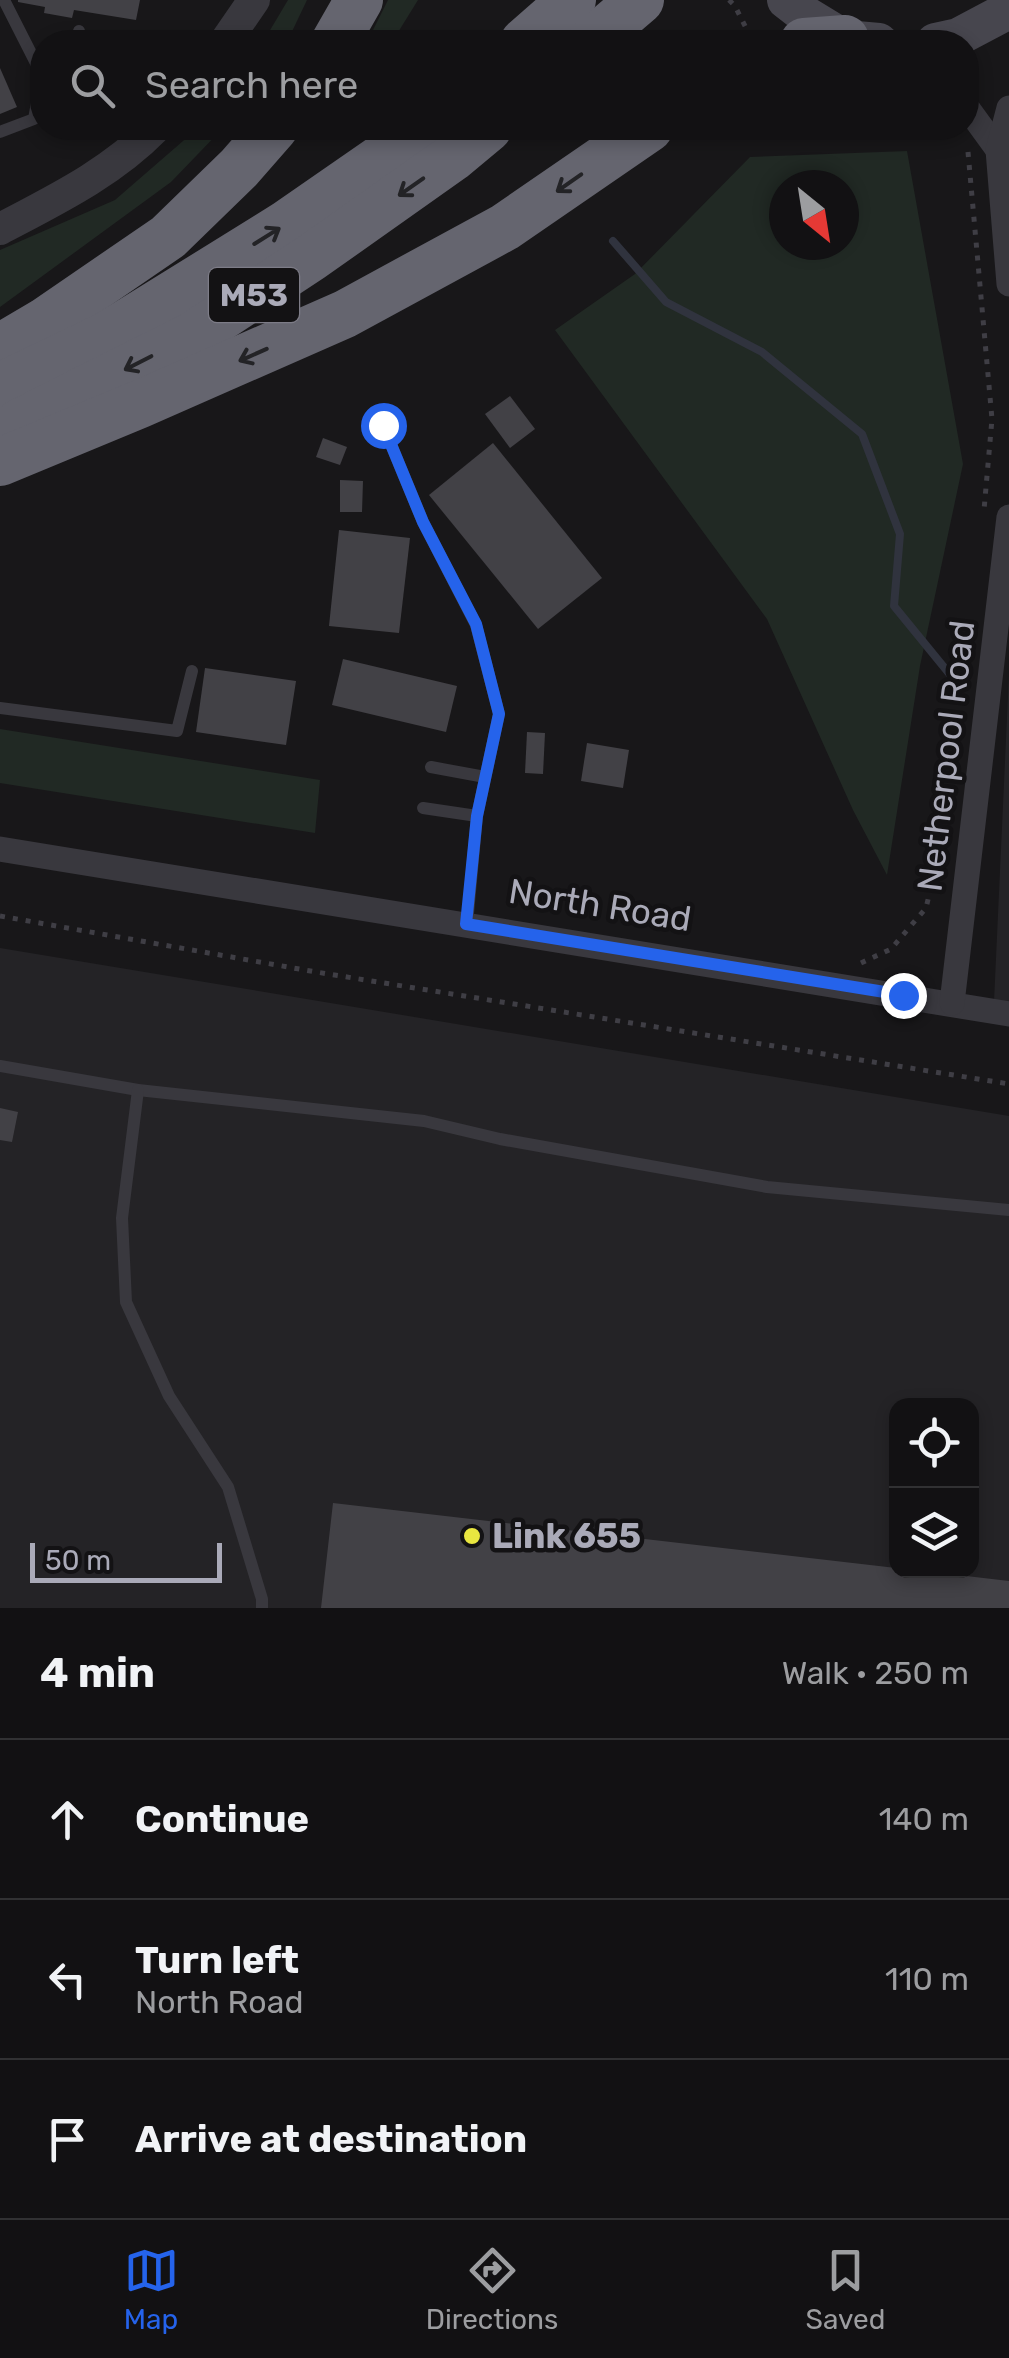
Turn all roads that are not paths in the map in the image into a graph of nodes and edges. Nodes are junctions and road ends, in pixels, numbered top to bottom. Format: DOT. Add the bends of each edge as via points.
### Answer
graph roads {
  1 [pos="4,0"];
  2 [pos="254,0"];
  3 [pos="359,0"];
  4 [pos="572,0"];
  5 [pos="786,0"];
  6 [pos="636,4"];
  7 [pos="1009,10"];
  8 [pos="233,30"];
  9 [pos="342,30"];
  10 [pos="538,30"];
  11 [pos="606,30"];
  12 [pos="828,30"];
  13 [pos="971,30"];
  14 [pos="30,51"];
  15 [pos="1009,108"];
  16 [pos="30,121"];
  17 [pos="979,124"];
  18 [pos="0,132"];
  19 [pos="143,140"];
  20 [pos="264,140"];
  21 [pos="408,140"];
  22 [pos="474,140"];
  23 [pos="632,140"];
  24 [pos="998,150"];
  25 [pos="0,229"];
  26 [pos="1009,284"];
  27 [pos="0,348"];
  28 [pos="0,386"];
  29 [pos="383,425"];
  30 [pos="0,433"];
  31 [pos="0,462"];
  32 [pos="996,516"];
  33 [pos="192,672"];
  34 [pos="0,708"];
  35 [pos="431,767"];
  36 [pos="486,777"];
  37 [pos="424,808"];
  38 [pos="477,816"];
  39 [pos="0,849"];
  40 [pos="466,924"];
  41 [pos="952,1003"];
  42 [pos="1009,1014"];
  43 [pos="0,1066"];
  44 [pos="138,1090"];
  45 [pos="1009,1210"];
  46 [pos="262,1608"];
  1 -- 14 [label="lane"];
  2 -- 8 [label="street"];
  3 -- 9 [label="highway"];
  4 -- 10 [label="highway"];
  5 -- 12 [label="main road"];
  6 -- 11 [label="highway"];
  7 -- 13 [label="main road"];
  15 -- 24 [label="street"];
  16 -- 18 [label="lane"];
  17 -- 24 [label="street"];
  19 -- 25 [label="street" via="79,188"];
  20 -- 27 [label="highway" via="168,238"];
  28 -- 21 [label="highway, M53, one-way" via="106,336"];
  22 -- 30 [label="highway, M53, one-way" via="192,336"];
  23 -- 31 [label="highway, one-way" via="505,227 346,314"];
  24 -- 26 [label="street"];
  29 -- 36 [label="lane" via="476,624 499,714"];
  32 -- 41 [label="street, Netherpool Road"];
  33 -- 34 [label="lane" via="177,731"];
  35 -- 36 [label="lane"];
  36 -- 38 [label="lane"];
  37 -- 38 [label="lane"];
  38 -- 40 [label="lane"];
  39 -- 40 [label="street, North Road"];
  40 -- 41 [label="street, North Road"];
  41 -- 42 [label="street, North Road"];
  43 -- 44 [label="lane"];
  44 -- 45 [label="lane" via="424,1121 766,1186"];
  44 -- 46 [label="lane" via="122,1218 126,1302 169,1396 228,1486"];
}
